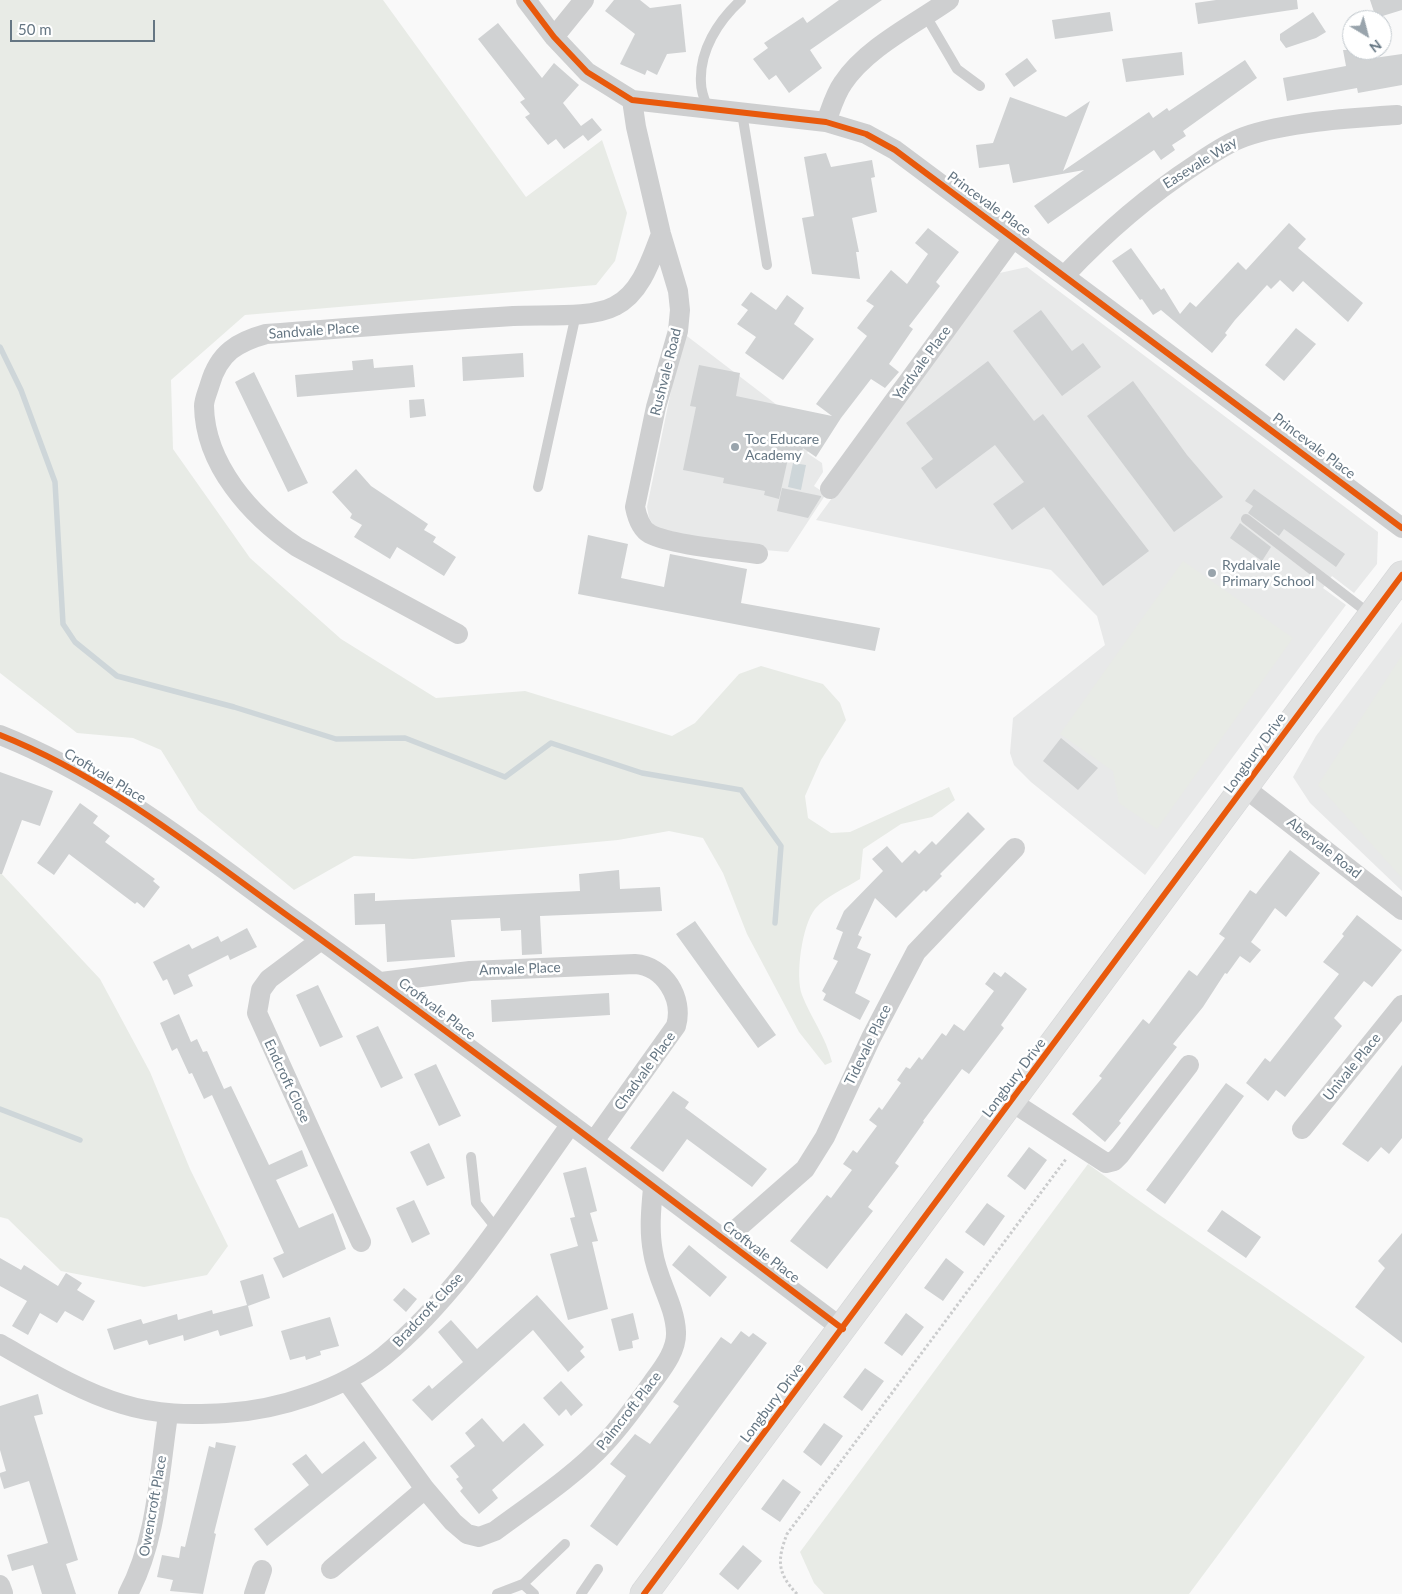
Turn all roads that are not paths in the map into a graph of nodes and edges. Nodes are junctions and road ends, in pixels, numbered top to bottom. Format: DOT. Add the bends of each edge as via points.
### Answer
graph roads {
  1 [pos="526,0"];
  2 [pos="584,0"];
  3 [pos="741,0"];
  4 [pos="948,0"];
  5 [pos="926,16"];
  6 [pos="554,37"];
  7 [pos="980,86"];
  8 [pos="632,100"];
  9 [pos="708,109"];
  10 [pos="742,113"];
  11 [pos="1397,116"];
  12 [pos="826,122"];
  13 [pos="661,234"];
  14 [pos="1013,238"];
  15 [pos="768,265"];
  16 [pos="1065,275"];
  17 [pos="576,314"];
  18 [pos="538,487"];
  19 [pos="830,489"];
  20 [pos="1246,520"];
  21 [pos="1402,528"];
  22 [pos="758,554"];
  23 [pos="1402,575"];
  24 [pos="1372,615"];
  25 [pos="458,634"];
  26 [pos="0,735"];
  27 [pos="1245,788"];
  28 [pos="1015,848"];
  29 [pos="1402,910"];
  30 [pos="321,940"];
  31 [pos="657,971"];
  32 [pos="381,982"];
  33 [pos="1402,1004"];
  34 [pos="1190,1065"];
  35 [pos="1012,1102"];
  36 [pos="571,1124"];
  37 [pos="1302,1129"];
  38 [pos="594,1141"];
  39 [pos="471,1157"];
  40 [pos="653,1188"];
  41 [pos="496,1228"];
  42 [pos="724,1240"];
  43 [pos="361,1242"];
  44 [pos="843,1329"];
  45 [pos="0,1344"];
  46 [pos="346,1380"];
  47 [pos="168,1415"];
  48 [pos="425,1490"];
  49 [pos="565,1544"];
  50 [pos="331,1569"];
  51 [pos="598,1569"];
  52 [pos="262,1570"];
  53 [pos="523,1584"];
  54 [pos="655,1590"];
  55 [pos="128,1594"];
  56 [pos="254,1594"];
  57 [pos="497,1594"];
  58 [pos="534,1594"];
  59 [pos="581,1594"];
  1 -- 6 [label="street, Princevale Place"];
  2 -- 6 [label="street"];
  3 -- 9 [label="lane" via="713,34 703,59 701,85"];
  4 -- 5 [label="street"];
  5 -- 7 [label="lane" via="957,69"];
  5 -- 12 [label="street" via="869,54 851,71 841,85"];
  6 -- 8 [label="street, Princevale Place" via="587,72"];
  8 -- 9 [label="street, Princevale Place"];
  8 -- 13 [label="street, Rushvale Road"];
  9 -- 10 [label="street, Princevale Place"];
  10 -- 12 [label="street, Princevale Place"];
  10 -- 15 [label="lane"];
  11 -- 16 [label="street, Easevale Way" via="1355,118 1244,137 1154,192 1118,221"];
  12 -- 14 [label="street, Princevale Place" via="866,134 895,150"];
  13 -- 17 [label="street, Sandvale Place" via="646,272 632,293 614,307"];
  13 -- 22 [label="street, Rushvale Road" via="678,291 680,310 678,331 656,407 635,508 638,518 650,534 676,542"];
  14 -- 16 [label="street, Princevale Place"];
  14 -- 19 [label="street, Yardvale Place"];
  16 -- 21 [label="street, Princevale Place"];
  17 -- 18 [label="lane"];
  17 -- 25 [label="street, Sandvale Place" via="516,315 266,334 248,339 228,351 213,374 204,404 208,434 226,475 256,514 297,547"];
  20 -- 24 [label="lane"];
  23 -- 24 [label="street, Longbury Drive"];
  24 -- 27 [label="street, Longbury Drive"];
  26 -- 30 [label="street, Croftvale Place" via="108,789"];
  27 -- 29 [label="street, Abervale Road"];
  27 -- 35 [label="street, Longbury Drive"];
  28 -- 42 [label="street, Tidevale Place" via="916,952 825,1137 805,1169"];
  30 -- 32 [label="street, Croftvale Place"];
  30 -- 43 [label="street, Endcroft Close" via="269,979 261,990 257,1013"];
  31 -- 32 [label="street, Amvale Place" via="635,964 470,971"];
  31 -- 38 [label="street, Chadvale Place" via="674,993 679,1006 676,1026"];
  32 -- 36 [label="street, Croftvale Place"];
  33 -- 37 [label="street, Univale Place"];
  34 -- 35 [label="street" via="1114,1161 1106,1163"];
  35 -- 44 [label="street, Longbury Drive"];
  36 -- 38 [label="street, Croftvale Place"];
  36 -- 41 [label="street, Bradcroft Close"];
  38 -- 40 [label="street, Croftvale Place"];
  39 -- 41 [label="lane" via="476,1203"];
  40 -- 42 [label="street, Croftvale Place"];
  40 -- 48 [label="street, Palmcroft Place" via="650,1223 653,1253 674,1317 676,1335 664,1366 633,1410 583,1465 495,1531 478,1537 467,1534"];
  41 -- 46 [label="street, Bradcroft Close" via="463,1274 413,1330 383,1357"];
  42 -- 44 [label="street, Croftvale Place"];
  44 -- 54 [label="street, Longbury Drive"];
  45 -- 47 [label="street, Bradcroft Close" via="77,1386 121,1404"];
  46 -- 47 [label="street, Bradcroft Close" via="294,1402 249,1412"];
  46 -- 48 [label="street, Palmcroft Place"];
  47 -- 55 [label="street, Owencroft Place" via="148,1541"];
  48 -- 50 [label="street"];
  49 -- 53 [label="lane"];
  51 -- 59 [label="lane"];
  52 -- 56 [label="street"];
  53 -- 57 [label="lane"];
  53 -- 58 [label="lane"];
}
